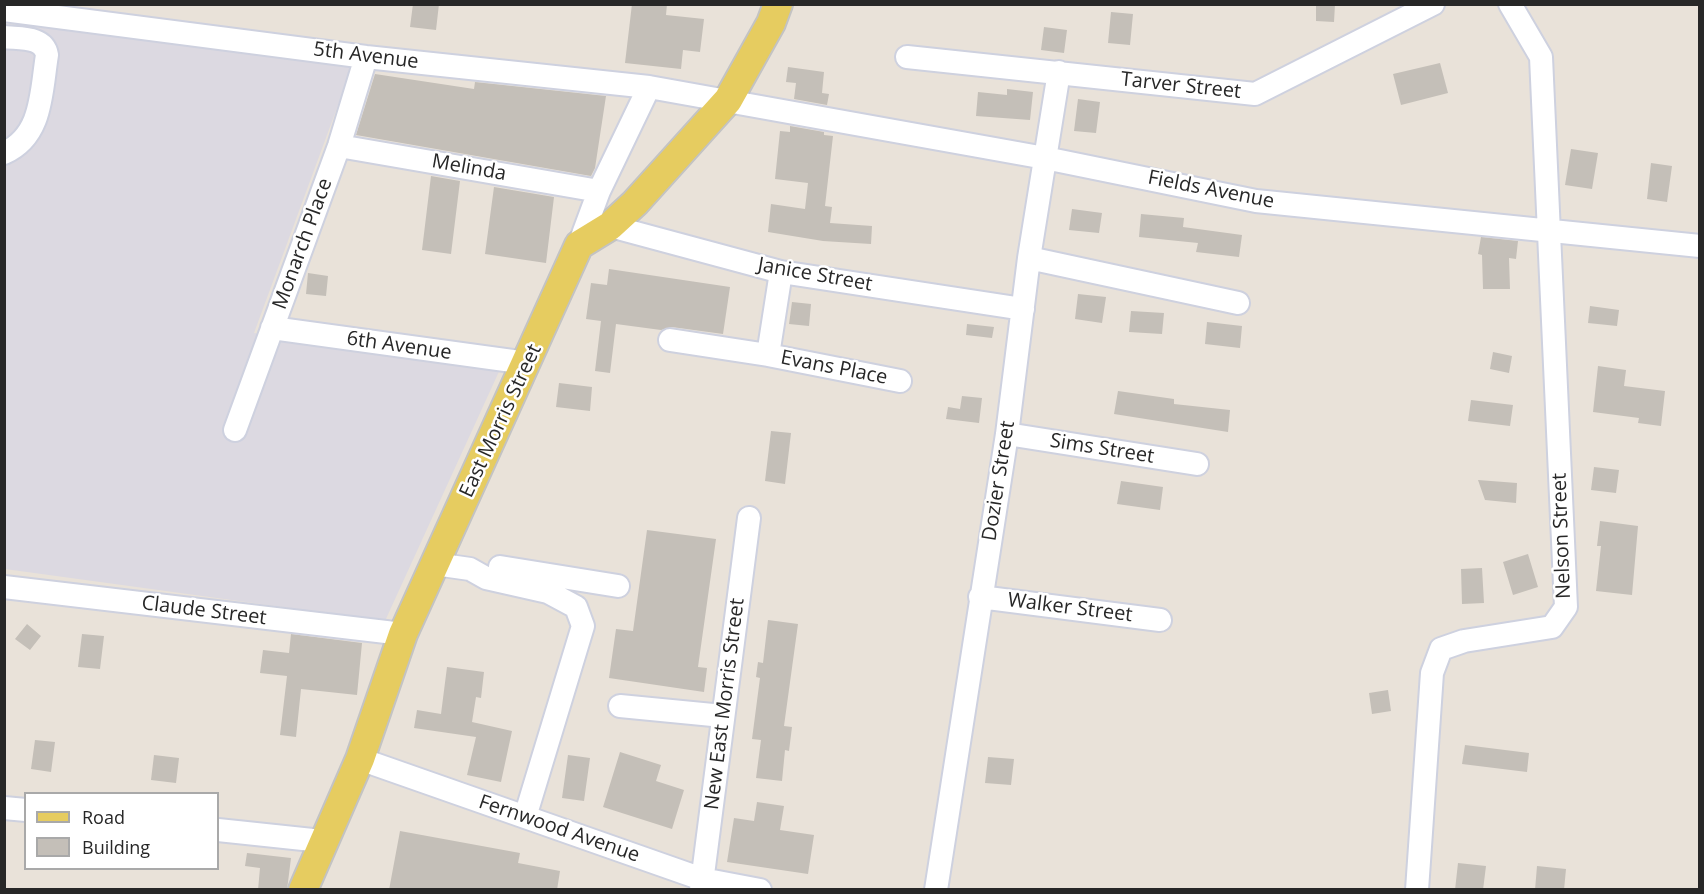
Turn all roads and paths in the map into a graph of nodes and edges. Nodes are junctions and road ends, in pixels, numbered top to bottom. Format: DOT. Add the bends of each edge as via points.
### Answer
graph roads {
  1 [pos="778,4"];
  2 [pos="1433,4"];
  3 [pos="1510,4"];
  4 [pos="4,10"];
  5 [pos="139,15"];
  6 [pos="4,37"];
  7 [pos="366,57"];
  8 [pos="907,57"];
  9 [pos="1059,72"];
  10 [pos="649,87"];
  11 [pos="728,100"];
  12 [pos="339,146"];
  13 [pos="4,153"];
  14 [pos="1045,158"];
  15 [pos="599,191"];
  16 [pos="610,226"];
  17 [pos="1548,230"];
  18 [pos="579,245"];
  19 [pos="1700,246"];
  20 [pos="1029,258"];
  21 [pos="781,272"];
  22 [pos="1238,303"];
  23 [pos="1023,309"];
  24 [pos="272,328"];
  25 [pos="670,340"];
  26 [pos="768,355"];
  27 [pos="527,363"];
  28 [pos="900,381"];
  29 [pos="235,430"];
  30 [pos="1007,434"];
  31 [pos="1197,464"];
  32 [pos="749,518"];
  33 [pos="435,564"];
  34 [pos="470,569"];
  35 [pos="618,586"];
  36 [pos="4,587"];
  37 [pos="980,597"];
  38 [pos="1160,620"];
  39 [pos="403,634"];
  40 [pos="620,706"];
  41 [pos="723,716"];
  42 [pos="360,759"];
  43 [pos="4,808"];
  44 [pos="24,810"];
  45 [pos="525,817"];
  46 [pos="219,830"];
  47 [pos="322,841"];
  48 [pos="702,884"];
  49 [pos="303,890"];
  50 [pos="760,890"];
  51 [pos="936,890"];
  52 [pos="1417,890"];
  1 -- 11 [label="main road"];
  2 -- 9 [label="street, Tarver Street" via="1255,94"];
  3 -- 17 [label="street" via="1541,57"];
  4 -- 5 [label="street, 5th Avenue"];
  5 -- 7 [label="street, 5th Avenue"];
  6 -- 13 [label="street" via="39,42 47,55 38,113 30,134"];
  7 -- 10 [label="street, 5th Avenue"];
  7 -- 12 [label="street, Monarch Place"];
  8 -- 9 [label="street, Tarver Street"];
  9 -- 14 [label="street, Dozier Street"];
  10 -- 11 [label="street, 5th Avenue"];
  10 -- 15 [label="street"];
  11 -- 14 [label="street, Fields Avenue"];
  11 -- 16 [label="main road"];
  12 -- 15 [label="street, Melinda"];
  12 -- 24 [label="street, Monarch Place"];
  14 -- 17 [label="street, Fields Avenue" via="1256,201"];
  14 -- 20 [label="street, Dozier Street"];
  15 -- 18 [label="street"];
  16 -- 18 [label="main road"];
  16 -- 21 [label="street, Janice Street"];
  17 -- 19 [label="street, Fields Avenue"];
  17 -- 52 [label="street, Nelson Street" via="1566,607 1552,627 1464,641 1441,649 1432,673"];
  18 -- 27 [label="main road, East Morris Street"];
  20 -- 22 [label="street"];
  20 -- 23 [label="street, Dozier Street"];
  21 -- 23 [label="street, Janice Street"];
  21 -- 26 [label="street, Evans Place"];
  23 -- 30 [label="street, Dozier Street"];
  24 -- 27 [label="street, 6th Avenue"];
  24 -- 29 [label="street, Monarch Place"];
  25 -- 26 [label="street, Evans Place"];
  26 -- 28 [label="street, Evans Place"];
  27 -- 33 [label="main road, East Morris Street"];
  30 -- 31 [label="street, Sims Street"];
  30 -- 37 [label="street, Dozier Street"];
  32 -- 41 [label="street, New East Morris Street"];
  33 -- 34 [label="street"];
  33 -- 39 [label="main road, East Morris Street"];
  34 -- 35 [label="street" via="481,565 500,567"];
  34 -- 45 [label="street" via="486,578 548,592 576,607 583,626"];
  36 -- 39 [label="street, Claude Street"];
  37 -- 38 [label="street, Walker Street"];
  37 -- 51 [label="street, Dozier Street"];
  39 -- 42 [label="main road, East Morris Street"];
  40 -- 41 [label="street"];
  41 -- 48 [label="street, New East Morris Street"];
  42 -- 45 [label="street, Fernwood Avenue"];
  42 -- 47 [label="main road, East Morris Street"];
  43 -- 44 [label="street"];
  45 -- 48 [label="street, Fernwood Avenue"];
  46 -- 47 [label="street"];
  47 -- 49 [label="main road, East Morris Street"];
  48 -- 50 [label="street, Fernwood Avenue"];
}
